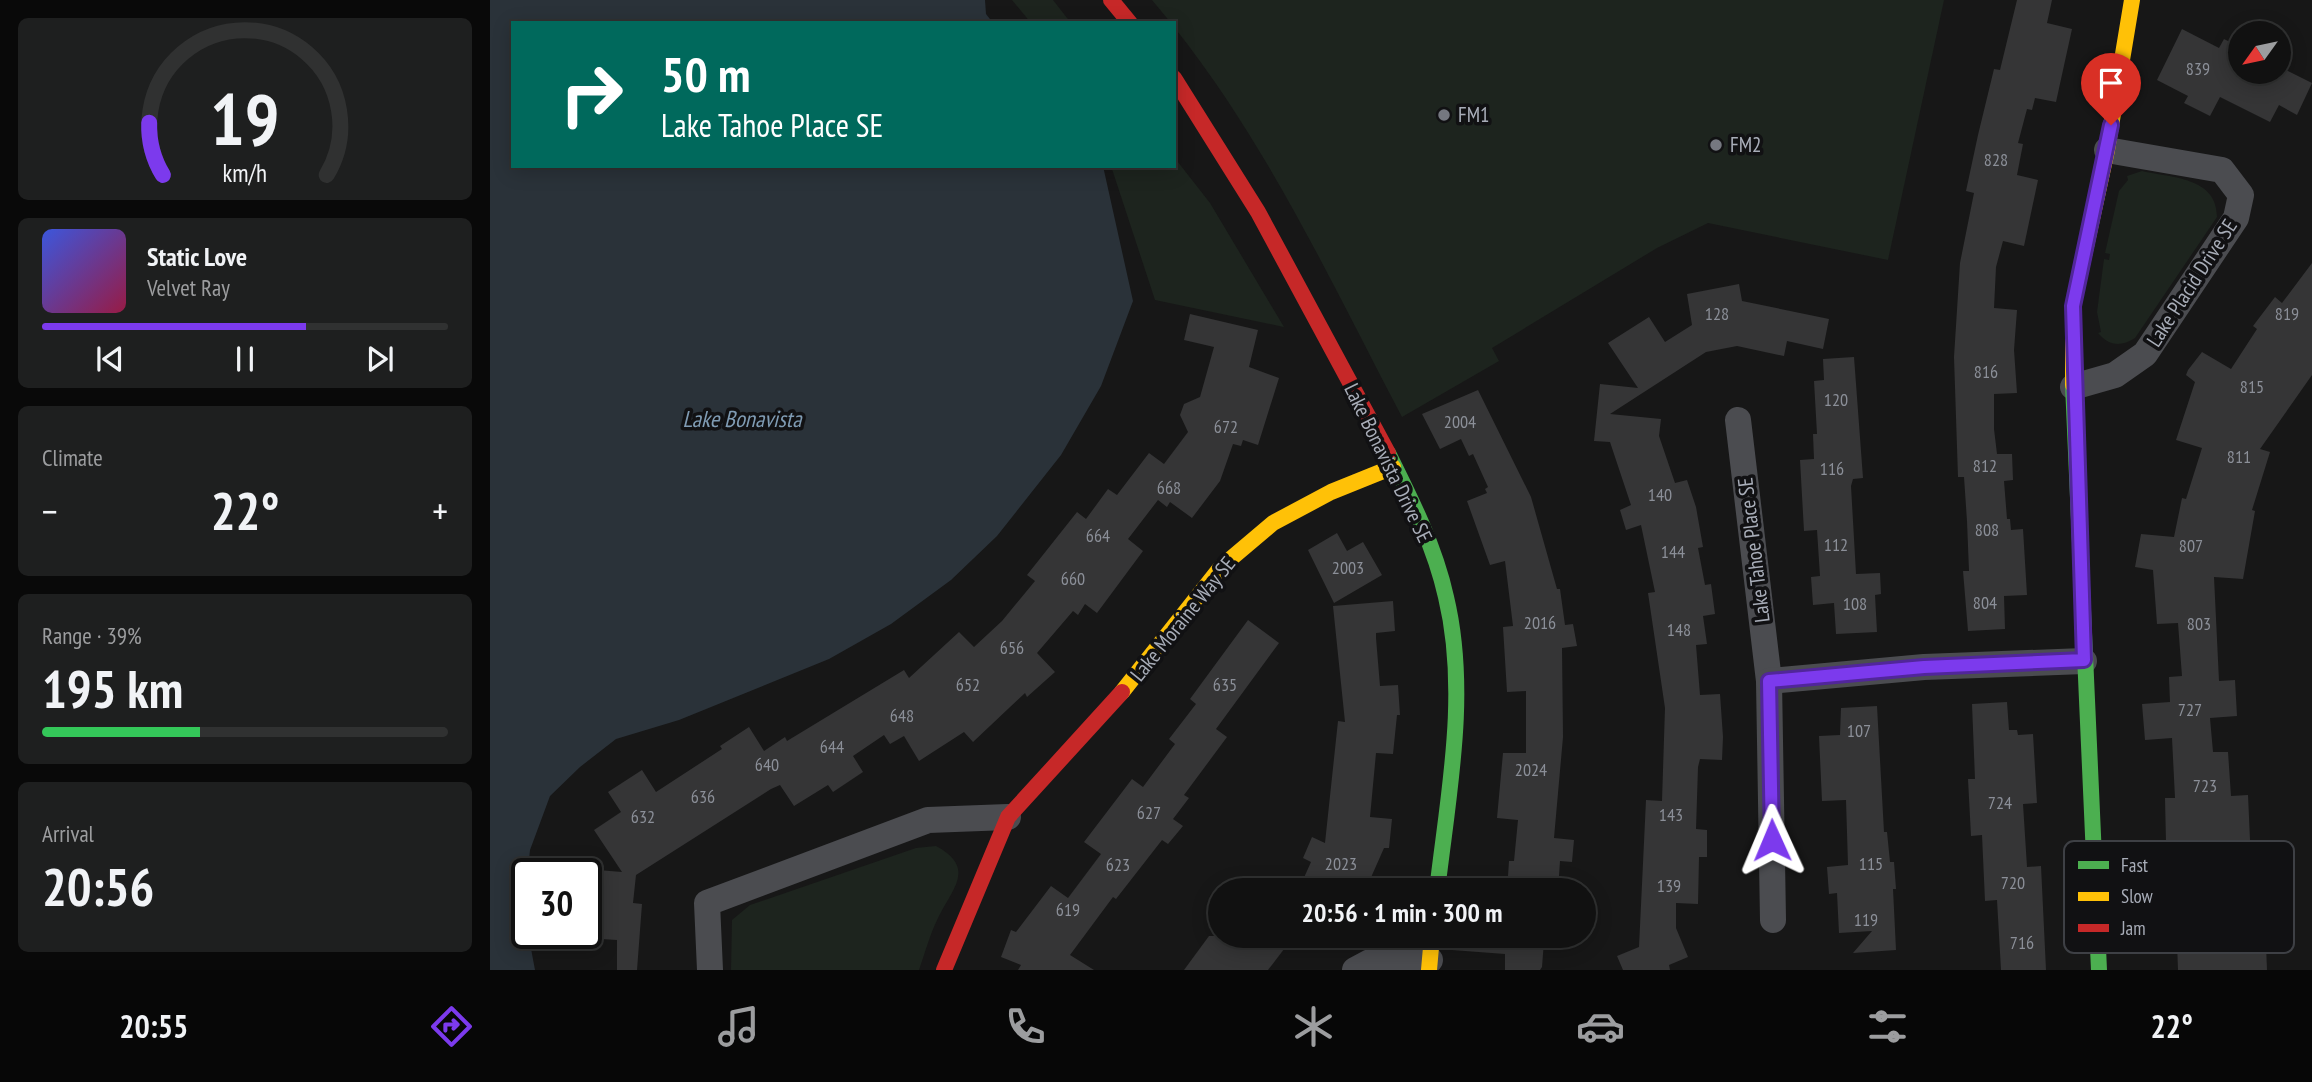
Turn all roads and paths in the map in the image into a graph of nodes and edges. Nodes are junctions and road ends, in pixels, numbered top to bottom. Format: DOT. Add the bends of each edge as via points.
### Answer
graph roads {
  1 [pos="1111,0"];
  2 [pos="2132,0"];
  3 [pos="1128,21"];
  4 [pos="1176,81"];
  5 [pos="2107,150"];
  6 [pos="2073,387"];
  7 [pos="1738,420"];
  8 [pos="1393,467"];
  9 [pos="2084,660"];
  10 [pos="1769,681"];
  11 [pos="1008,817"];
  12 [pos="2093,841"];
  13 [pos="1438,878"];
  14 [pos="1773,920"];
  15 [pos="1430,955"];
  16 [pos="710,970"];
  17 [pos="944,970"];
  18 [pos="1355,970"];
  1 -- 3 [label="street"];
  2 -- 5 [label="street"];
  4 -- 8 [label="street, Lake Bonavista Drive SE" via="1233,165"];
  5 -- 6 [label="street" via="2073,306"];
  5 -- 6 [label="street, Lake Placid Drive SE" via="2222,170 2241,195 2236,218 2145,354 2115,375"];
  6 -- 9 [label="street"];
  7 -- 10 [label="street, Lake Tahoe Place SE"];
  8 -- 11 [label="street, Lake Moraine Way SE" via="1331,492 1273,523 1221,567 1140,673"];
  8 -- 13 [label="street, Lake Bonavista Drive SE" via="1439,573 1452,632 1453,746"];
  9 -- 10 [label="street" via="1924,667"];
  9 -- 12 [label="street"];
  10 -- 14 [label="street, Lake Tahoe Place SE"];
  11 -- 16 [label="street" via="928,820 707,903"];
  11 -- 17 [label="street, Lake Moraine Way SE"];
  15 -- 18 [label="street" via="1370,962"];
}
